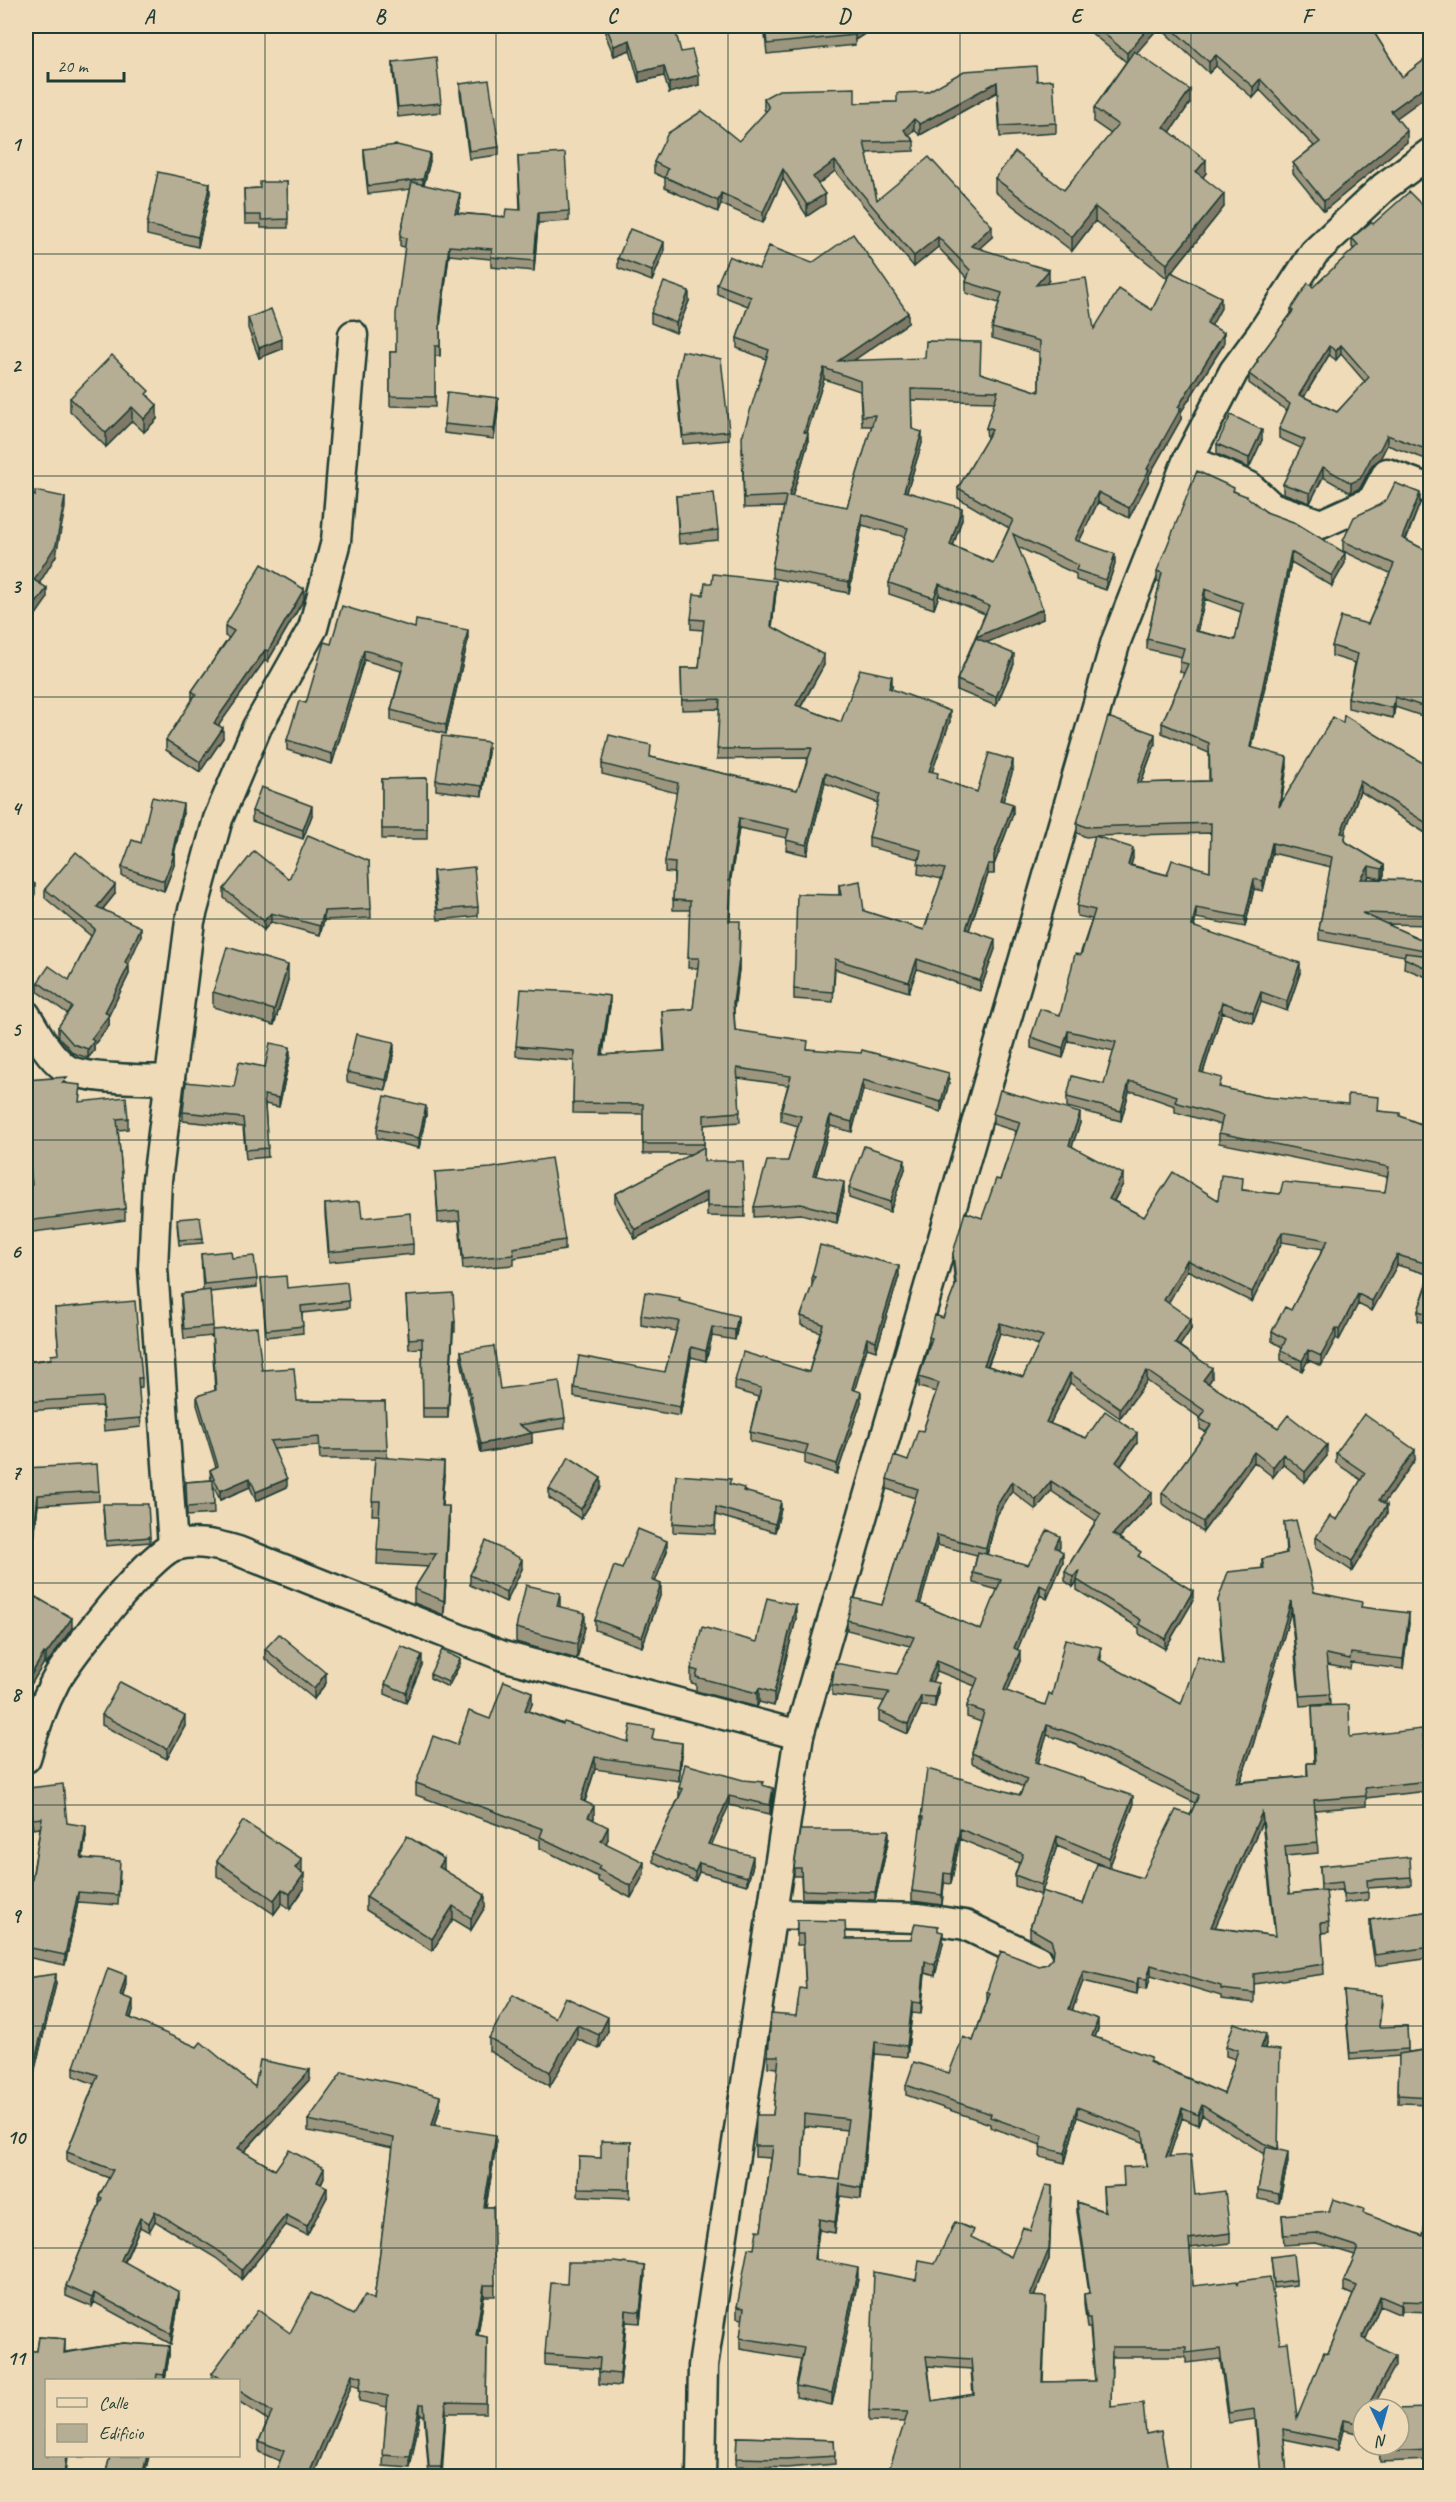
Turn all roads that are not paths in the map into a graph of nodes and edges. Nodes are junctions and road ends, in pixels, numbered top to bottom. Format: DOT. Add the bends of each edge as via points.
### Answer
graph roads {
  1 [pos="1431,153"];
  2 [pos="353,335"];
  3 [pos="1188,459"];
  4 [pos="1431,489"];
  5 [pos="26,1015"];
  6 [pos="170,1080"];
  7 [pos="173,1546"];
  8 [pos="799,1735"];
  9 [pos="26,1758"];
  10 [pos="771,1914"];
  11 [pos="1038,1959"];
  12 [pos="701,2476"];
  1 -- 3 [label="street" via="1384,187 1314,253 1234,371"];
  2 -- 6 [label="street" via="336,542 313,628 257,728 218,819 190,921"];
  3 -- 4 [label="street" via="1249,486 1272,507 1321,524 1372,501 1387,473"];
  3 -- 8 [label="street" via="1116,641"];
  5 -- 6 [label="street" via="66,1070 88,1076"];
  6 -- 7 [label="street" via="157,1180 153,1268"];
  7 -- 8 [label="street" via="209,1543 238,1551 503,1656"];
  7 -- 9 [label="street" via="143,1570 55,1681"];
  8 -- 10 [label="street"];
  10 -- 11 [label="street" via="920,1918 965,1925"];
  10 -- 12 [label="street" via="703,2366"];
}
